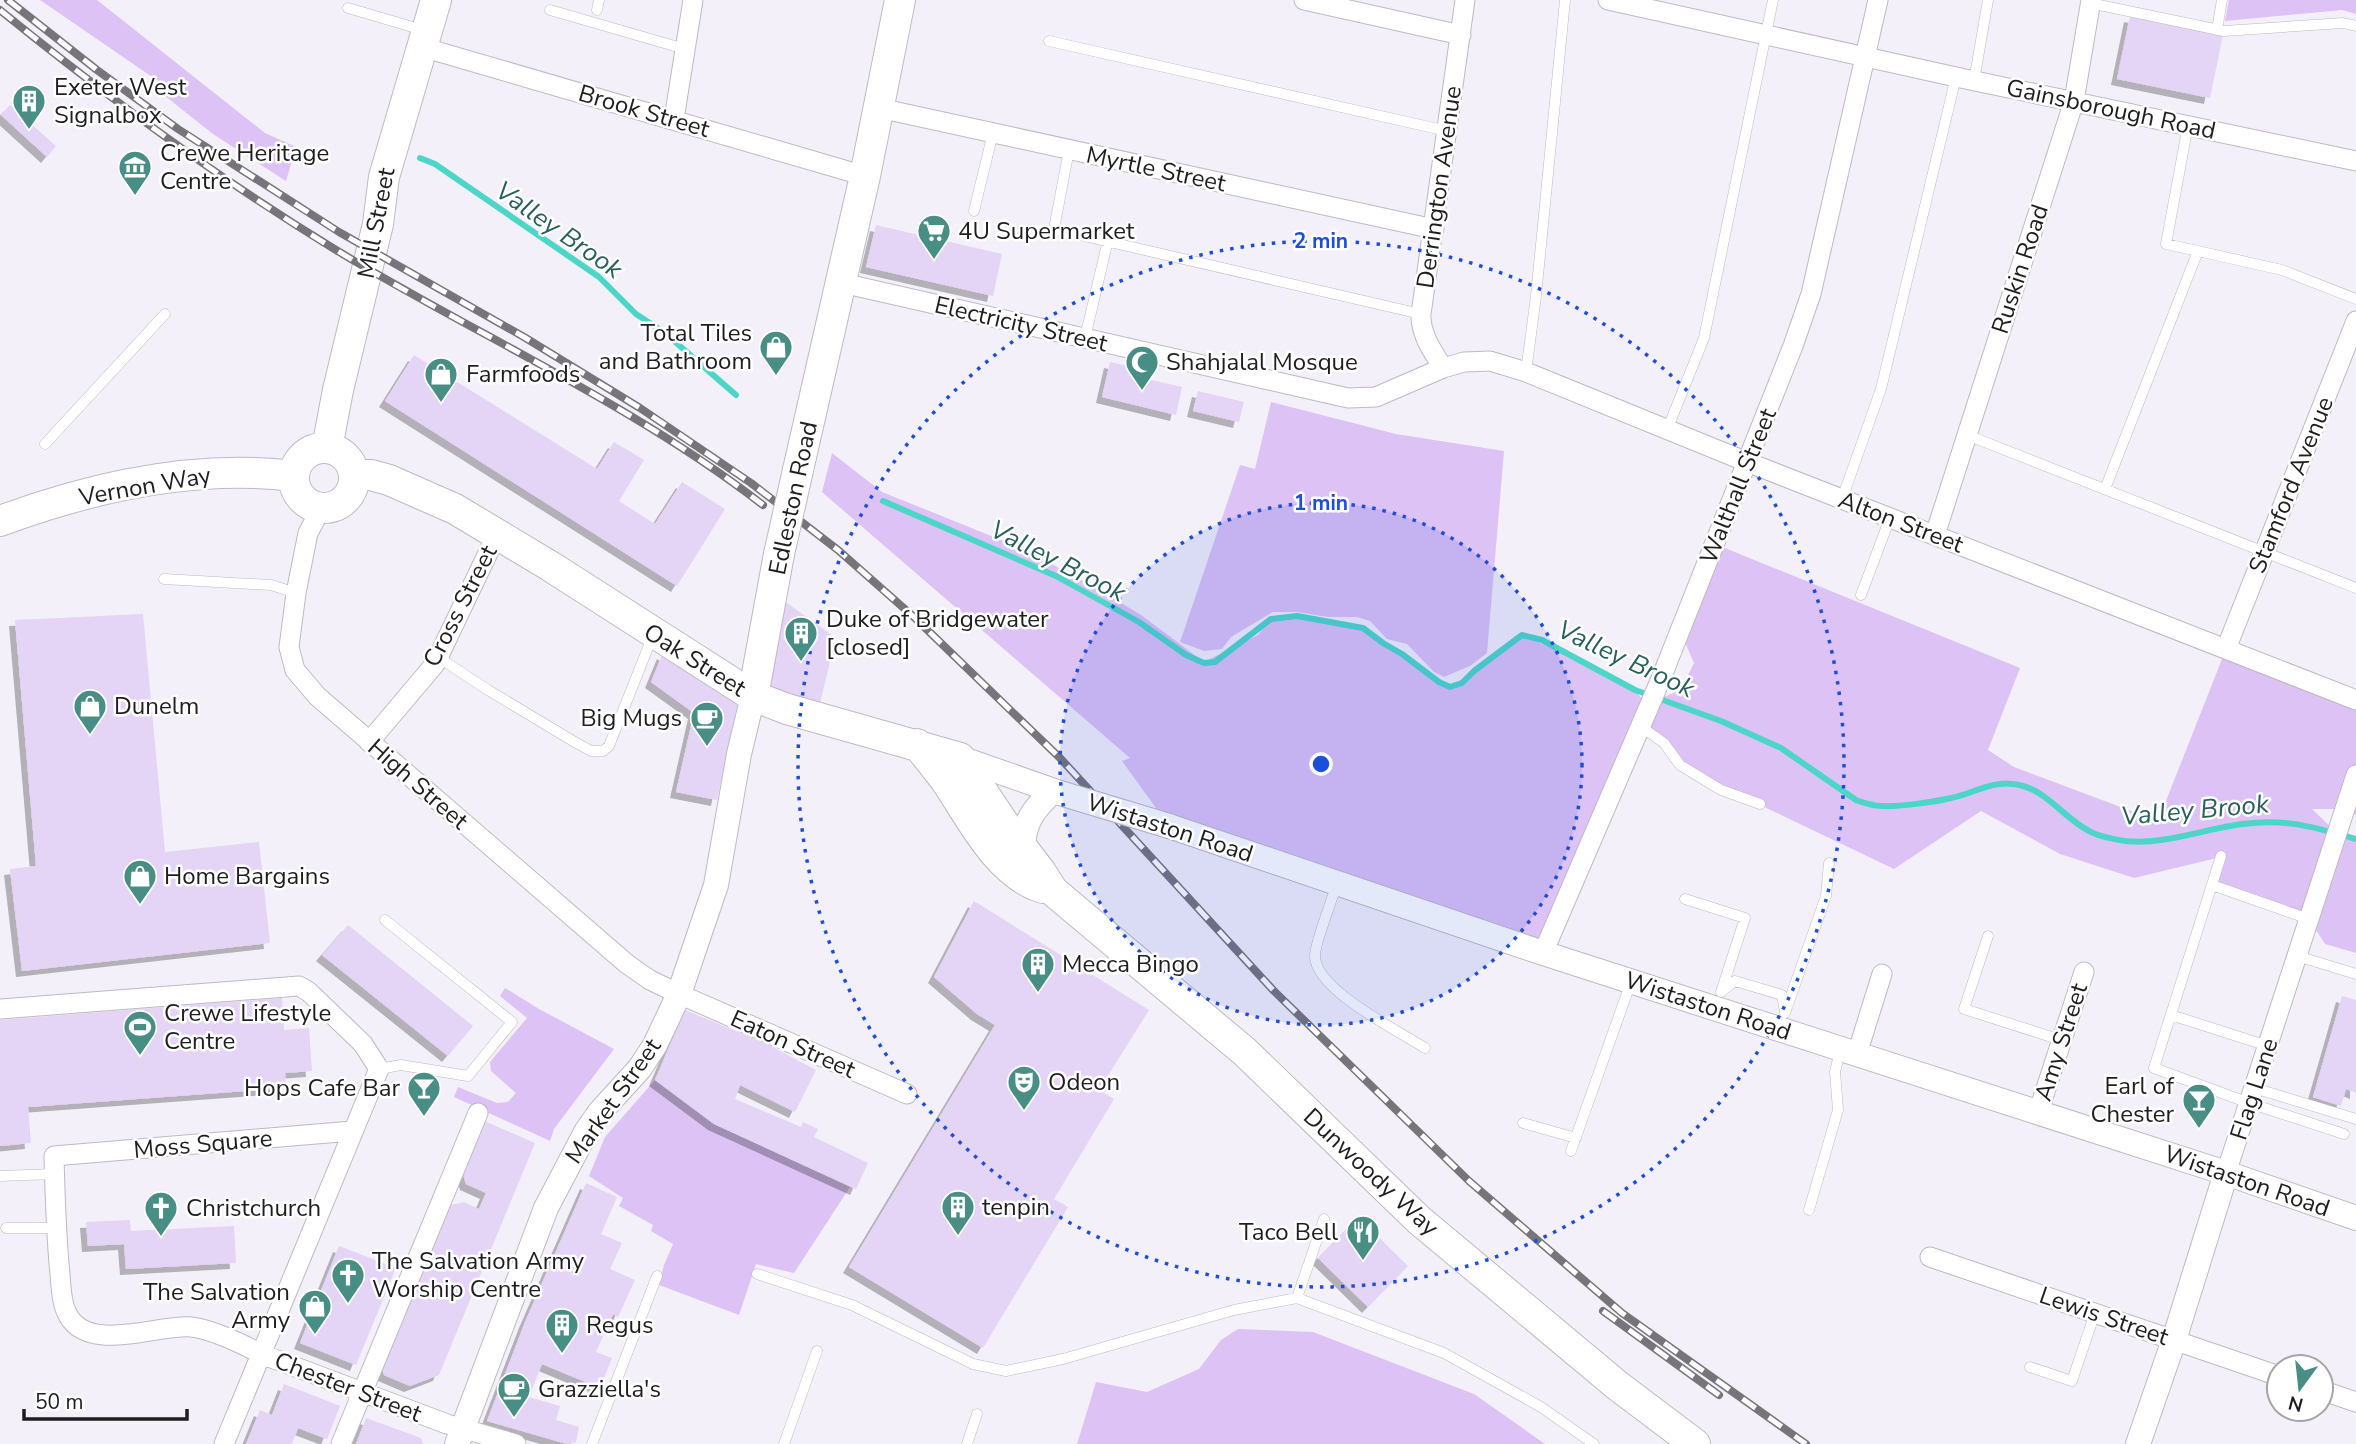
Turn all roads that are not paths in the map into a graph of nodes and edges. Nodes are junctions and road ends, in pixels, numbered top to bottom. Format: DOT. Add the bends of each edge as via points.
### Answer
graph roads {
  1 [pos="436,0"];
  2 [pos="694,0"];
  3 [pos="900,0"];
  4 [pos="1304,0"];
  5 [pos="1465,0"];
  6 [pos="1565,0"];
  7 [pos="1608,0"];
  8 [pos="1773,0"];
  9 [pos="1878,0"];
  10 [pos="1988,0"];
  11 [pos="2222,0"];
  12 [pos="2090,1"];
  13 [pos="348,8"];
  14 [pos="550,10"];
  15 [pos="2356,26"];
  16 [pos="2217,30"];
  17 [pos="1767,35"];
  18 [pos="1461,36"];
  19 [pos="424,39"];
  20 [pos="1049,41"];
  21 [pos="685,49"];
  22 [pos="1865,57"];
  23 [pos="1965,79"];
  24 [pos="2074,101"];
  25 [pos="879,108"];
  26 [pos="674,119"];
  27 [pos="2188,125"];
  28 [pos="1447,131"];
  29 [pos="993,133"];
  30 [pos="1069,149"];
  31 [pos="2356,161"];
  32 [pos="865,176"];
  33 [pos="974,211"];
  34 [pos="1434,229"];
  35 [pos="1108,240"];
  36 [pos="2198,251"];
  37 [pos="842,283"];
  38 [pos="2356,299"];
  39 [pos="165,314"];
  40 [pos="1421,314"];
  41 [pos="2356,321"];
  42 [pos="1086,338"];
  43 [pos="1443,368"];
  44 [pos="1526,372"];
  45 [pos="1667,430"];
  46 [pos="1967,435"];
  47 [pos="45,444"];
  48 [pos="327,448"];
  49 [pos="1747,462"];
  50 [pos="354,475"];
  51 [pos="294,476"];
  52 [pos="2105,489"];
  53 [pos="1842,499"];
  54 [pos="321,509"];
  55 [pos="1890,518"];
  56 [pos="0,521"];
  57 [pos="497,534"];
  58 [pos="1935,536"];
  59 [pos="2264,552"];
  60 [pos="164,579"];
  61 [pos="2356,588"];
  62 [pos="296,593"];
  63 [pos="1861,595"];
  64 [pos="654,634"];
  65 [pos="2226,649"];
  66 [pos="438,657"];
  67 [pos="753,696"];
  68 [pos="2356,700"];
  69 [pos="1640,725"];
  70 [pos="369,742"];
  71 [pos="917,744"];
  72 [pos="960,758"];
  73 [pos="2356,775"];
  74 [pos="1057,792"];
  75 [pos="1760,804"];
  76 [pos="1024,852"];
  77 [pos="2221,856"];
  78 [pos="1829,863"];
  79 [pos="1337,883"];
  80 [pos="2212,885"];
  81 [pos="1053,891"];
  82 [pos="1685,899"];
  83 [pos="2309,919"];
  84 [pos="385,920"];
  85 [pos="1988,936"];
  86 [pos="1543,953"];
  87 [pos="2297,956"];
  88 [pos="2084,972"];
  89 [pos="1882,974"];
  90 [pos="2356,974"];
  91 [pos="1632,982"];
  92 [pos="678,994"];
  93 [pos="1718,1000"];
  94 [pos="0,1009"];
  95 [pos="2171,1015"];
  96 [pos="1782,1021"];
  97 [pos="2061,1041"];
  98 [pos="2268,1046"];
  99 [pos="1425,1048"];
  100 [pos="1849,1052"];
  101 [pos="379,1069"];
  102 [pos="907,1094"];
  103 [pos="2252,1096"];
  104 [pos="478,1113"];
  105 [pos="2038,1113"];
  106 [pos="2356,1119"];
  107 [pos="1523,1122"];
  108 [pos="352,1132"];
  109 [pos="2344,1134"];
  110 [pos="1576,1138"];
  111 [pos="1571,1151"];
  112 [pos="54,1165"];
  113 [pos="2226,1173"];
  114 [pos="0,1176"];
  115 [pos="1809,1210"];
  116 [pos="2356,1218"];
  117 [pos="1324,1219"];
  118 [pos="6,1228"];
  119 [pos="55,1228"];
  120 [pos="1930,1256"];
  121 [pos="757,1274"];
  122 [pos="657,1276"];
  123 [pos="1297,1298"];
  124 [pos="2095,1313"];
  125 [pos="2174,1340"];
  126 [pos="817,1351"];
  127 [pos="261,1354"];
  128 [pos="2030,1367"];
  129 [pos="2265,1371"];
  130 [pos="362,1391"];
  131 [pos="2335,1395"];
  132 [pos="2356,1402"];
  133 [pos="977,1414"];
  134 [pos="459,1436"];
  135 [pos="224,1444"];
  136 [pos="341,1444"];
  137 [pos="516,1444"];
  138 [pos="592,1444"];
  139 [pos="785,1444"];
  140 [pos="967,1444"];
  141 [pos="1594,1444"];
  142 [pos="1695,1444"];
  143 [pos="2138,1444"];
  1 -- 19 [label="main road, Mill Street"];
  2 -- 21 [label="street"];
  3 -- 25 [label="main road, Edleston Road"];
  4 -- 18 [label="street"];
  5 -- 18 [label="street, Derrington Avenue"];
  6 -- 44 [label="lane"];
  7 -- 17 [label="street, Gainsborough Road"];
  8 -- 17 [label="lane"];
  9 -- 22 [label="street, Walthall Street"];
  10 -- 23 [label="lane"];
  11 -- 16 [label="lane"];
  12 -- 16 [label="lane"];
  12 -- 24 [label="street, Ruskin Road"];
  13 -- 19 [label="lane"];
  14 -- 21 [label="lane"];
  15 -- 16 [label="lane"];
  17 -- 22 [label="street, Gainsborough Road"];
  17 -- 45 [label="lane" via="1704,338"];
  18 -- 28 [label="street, Derrington Avenue"];
  19 -- 26 [label="street, Brook Street"];
  19 -- 48 [label="main road, Mill Street" via="384,177"];
  20 -- 28 [label="lane"];
  21 -- 26 [label="street"];
  22 -- 23 [label="street, Gainsborough Road"];
  22 -- 49 [label="street, Walthall Street" via="1811,294"];
  23 -- 24 [label="street, Gainsborough Road"];
  23 -- 53 [label="lane" via="1881,389"];
  24 -- 27 [label="street, Gainsborough Road"];
  24 -- 46 [label="street, Ruskin Road"];
  25 -- 29 [label="street, Myrtle Street"];
  25 -- 32 [label="main road, Edleston Road"];
  26 -- 32 [label="street, Brook Street"];
  27 -- 31 [label="street, Gainsborough Road"];
  27 -- 36 [label="lane" via="2166,244"];
  28 -- 34 [label="street, Derrington Avenue"];
  29 -- 30 [label="street, Myrtle Street"];
  29 -- 33 [label="lane"];
  30 -- 34 [label="street, Myrtle Street"];
  30 -- 35 [label="lane" via="1054,229"];
  32 -- 37 [label="main road, Edleston Road"];
  34 -- 40 [label="street, Derrington Avenue"];
  35 -- 40 [label="lane"];
  35 -- 42 [label="lane"];
  36 -- 38 [label="lane" via="2282,270"];
  36 -- 52 [label="lane"];
  37 -- 42 [label="street, Electricity Street"];
  37 -- 67 [label="main road, Edleston Road, bridge" via="779,554"];
  39 -- 47 [label="lane"];
  40 -- 43 [label="street, Derrington Avenue" via="1428,344"];
  41 -- 59 [label="street, Stamford Avenue"];
  42 -- 43 [label="street, Electricity Street" via="1348,398 1376,397"];
  43 -- 44 [label="street, Alton Street" via="1490,361"];
  44 -- 45 [label="street, Alton Street"];
  45 -- 49 [label="street, Alton Street"];
  46 -- 52 [label="lane"];
  46 -- 58 [label="street, Ruskin Road"];
  48 -- 50 [label="main road" via="345,456"];
  48 -- 51 [label="main road" via="303,456"];
  49 -- 53 [label="street, Alton Street"];
  49 -- 69 [label="street, Walthall Street"];
  50 -- 54 [label="main road" via="348,496 339,505"];
  50 -- 57 [label="main road, Oak Street" via="370,475 433,498"];
  51 -- 54 [label="main road" via="301,498"];
  51 -- 56 [label="main road, Vernon Way" via="219,472 162,479 93,492"];
  52 -- 59 [label="lane"];
  53 -- 55 [label="street, Alton Street"];
  54 -- 62 [label="street, High Street" via="308,533"];
  55 -- 58 [label="street, Alton Street"];
  55 -- 63 [label="lane"];
  57 -- 64 [label="main road, Oak Street"];
  57 -- 66 [label="street, Cross Street"];
  58 -- 65 [label="street, Alton Street"];
  59 -- 61 [label="lane"];
  59 -- 65 [label="street, Stamford Avenue"];
  60 -- 62 [label="lane" via="271,585"];
  62 -- 70 [label="street, High Street" via="289,647 295,670"];
  64 -- 66 [label="lane" via="609,746 603,751 591,751 573,741"];
  64 -- 67 [label="main road, Oak Street"];
  65 -- 68 [label="street, Alton Street"];
  66 -- 70 [label="street, Cross Street"];
  67 -- 71 [label="main road, Oak Street"];
  67 -- 92 [label="street, Edleston Road" via="716,885"];
  69 -- 75 [label="lane" via="1664,743 1679,765 1721,790"];
  69 -- 86 [label="street, Walthall Street"];
  70 -- 92 [label="street, High Street" via="627,964"];
  71 -- 72 [label="main road, Oak Street"];
  71 -- 81 [label="main road, Dunwoody Way" via="981,836 1008,866 1034,886"];
  72 -- 74 [label="street, Oak Street"];
  72 -- 76 [label="main road, Dunwoody Way"];
  73 -- 83 [label="street, Flag Lane"];
  74 -- 76 [label="street" via="1039,804 1028,820 1022,838"];
  74 -- 79 [label="street, Wistaston Road, bridge"];
  76 -- 81 [label="main road, Dunwoody Way"];
  77 -- 80 [label="lane"];
  78 -- 96 [label="lane" via="1826,896"];
  79 -- 86 [label="street, Wistaston Road"];
  79 -- 99 [label="lane" via="1314,956 1320,972 1345,999"];
  80 -- 83 [label="lane"];
  80 -- 95 [label="lane"];
  81 -- 142 [label="main road, Dunwoody Way" via="1245,1052 1419,1220"];
  82 -- 93 [label="lane" via="1745,918"];
  83 -- 87 [label="street, Flag Lane"];
  84 -- 101 [label="lane" via="512,1022 468,1076 401,1065"];
  85 -- 97 [label="lane" via="1964,1009"];
  86 -- 91 [label="street, Wistaston Road"];
  87 -- 90 [label="lane"];
  87 -- 98 [label="street, Flag Lane"];
  88 -- 97 [label="street, Amy Street"];
  89 -- 100 [label="street"];
  91 -- 93 [label="street, Wistaston Road"];
  91 -- 110 [label="lane"];
  92 -- 102 [label="street, Eaton Street"];
  92 -- 134 [label="street, Market Street" via="655,1045 600,1112 541,1218"];
  93 -- 96 [label="street, Wistaston Road"];
  93 -- 96 [label="lane" via="1735,981 1782,995"];
  94 -- 101 [label="street" via="299,986 363,1044"];
  95 -- 98 [label="lane"];
  95 -- 103 [label="lane" via="2154,1068"];
  96 -- 100 [label="street, Wistaston Road"];
  97 -- 105 [label="street, Amy Street"];
  98 -- 103 [label="street, Flag Lane"];
  100 -- 105 [label="street, Wistaston Road"];
  100 -- 115 [label="lane" via="1835,1073 1838,1110"];
  101 -- 108 [label="street"];
  103 -- 106 [label="lane"];
  103 -- 109 [label="lane"];
  103 -- 113 [label="street, Flag Lane"];
  104 -- 130 [label="street"];
  105 -- 113 [label="street, Wistaston Road"];
  107 -- 110 [label="lane"];
  108 -- 112 [label="street, Moss Square"];
  108 -- 127 [label="street"];
  110 -- 111 [label="lane"];
  112 -- 114 [label="lane"];
  112 -- 119 [label="street, Chester Street"];
  113 -- 116 [label="street, Wistaston Road"];
  113 -- 125 [label="street, Flag Lane"];
  117 -- 123 [label="lane"];
  118 -- 119 [label="lane"];
  119 -- 127 [label="street, Chester Street" via="63,1303 67,1315 83,1329 107,1336 191,1327"];
  120 -- 124 [label="street, Lewis Street"];
  121 -- 123 [label="lane" via="852,1306 973,1364 1006,1371 1234,1310"];
  122 -- 138 [label="lane"];
  123 -- 141 [label="lane" via="1444,1353 1541,1407"];
  124 -- 125 [label="street, Lewis Street"];
  124 -- 128 [label="lane" via="2072,1381"];
  125 -- 129 [label="street, Lewis Street"];
  125 -- 143 [label="street, Flag Lane"];
  126 -- 139 [label="lane"];
  127 -- 130 [label="street, Chester Street"];
  127 -- 135 [label="street"];
  130 -- 134 [label="street, Chester Street" via="447,1424"];
  130 -- 136 [label="street"];
  131 -- 132 [label="street"];
  133 -- 140 [label="lane"];
  134 -- 137 [label="street, Chester Street"];
}
